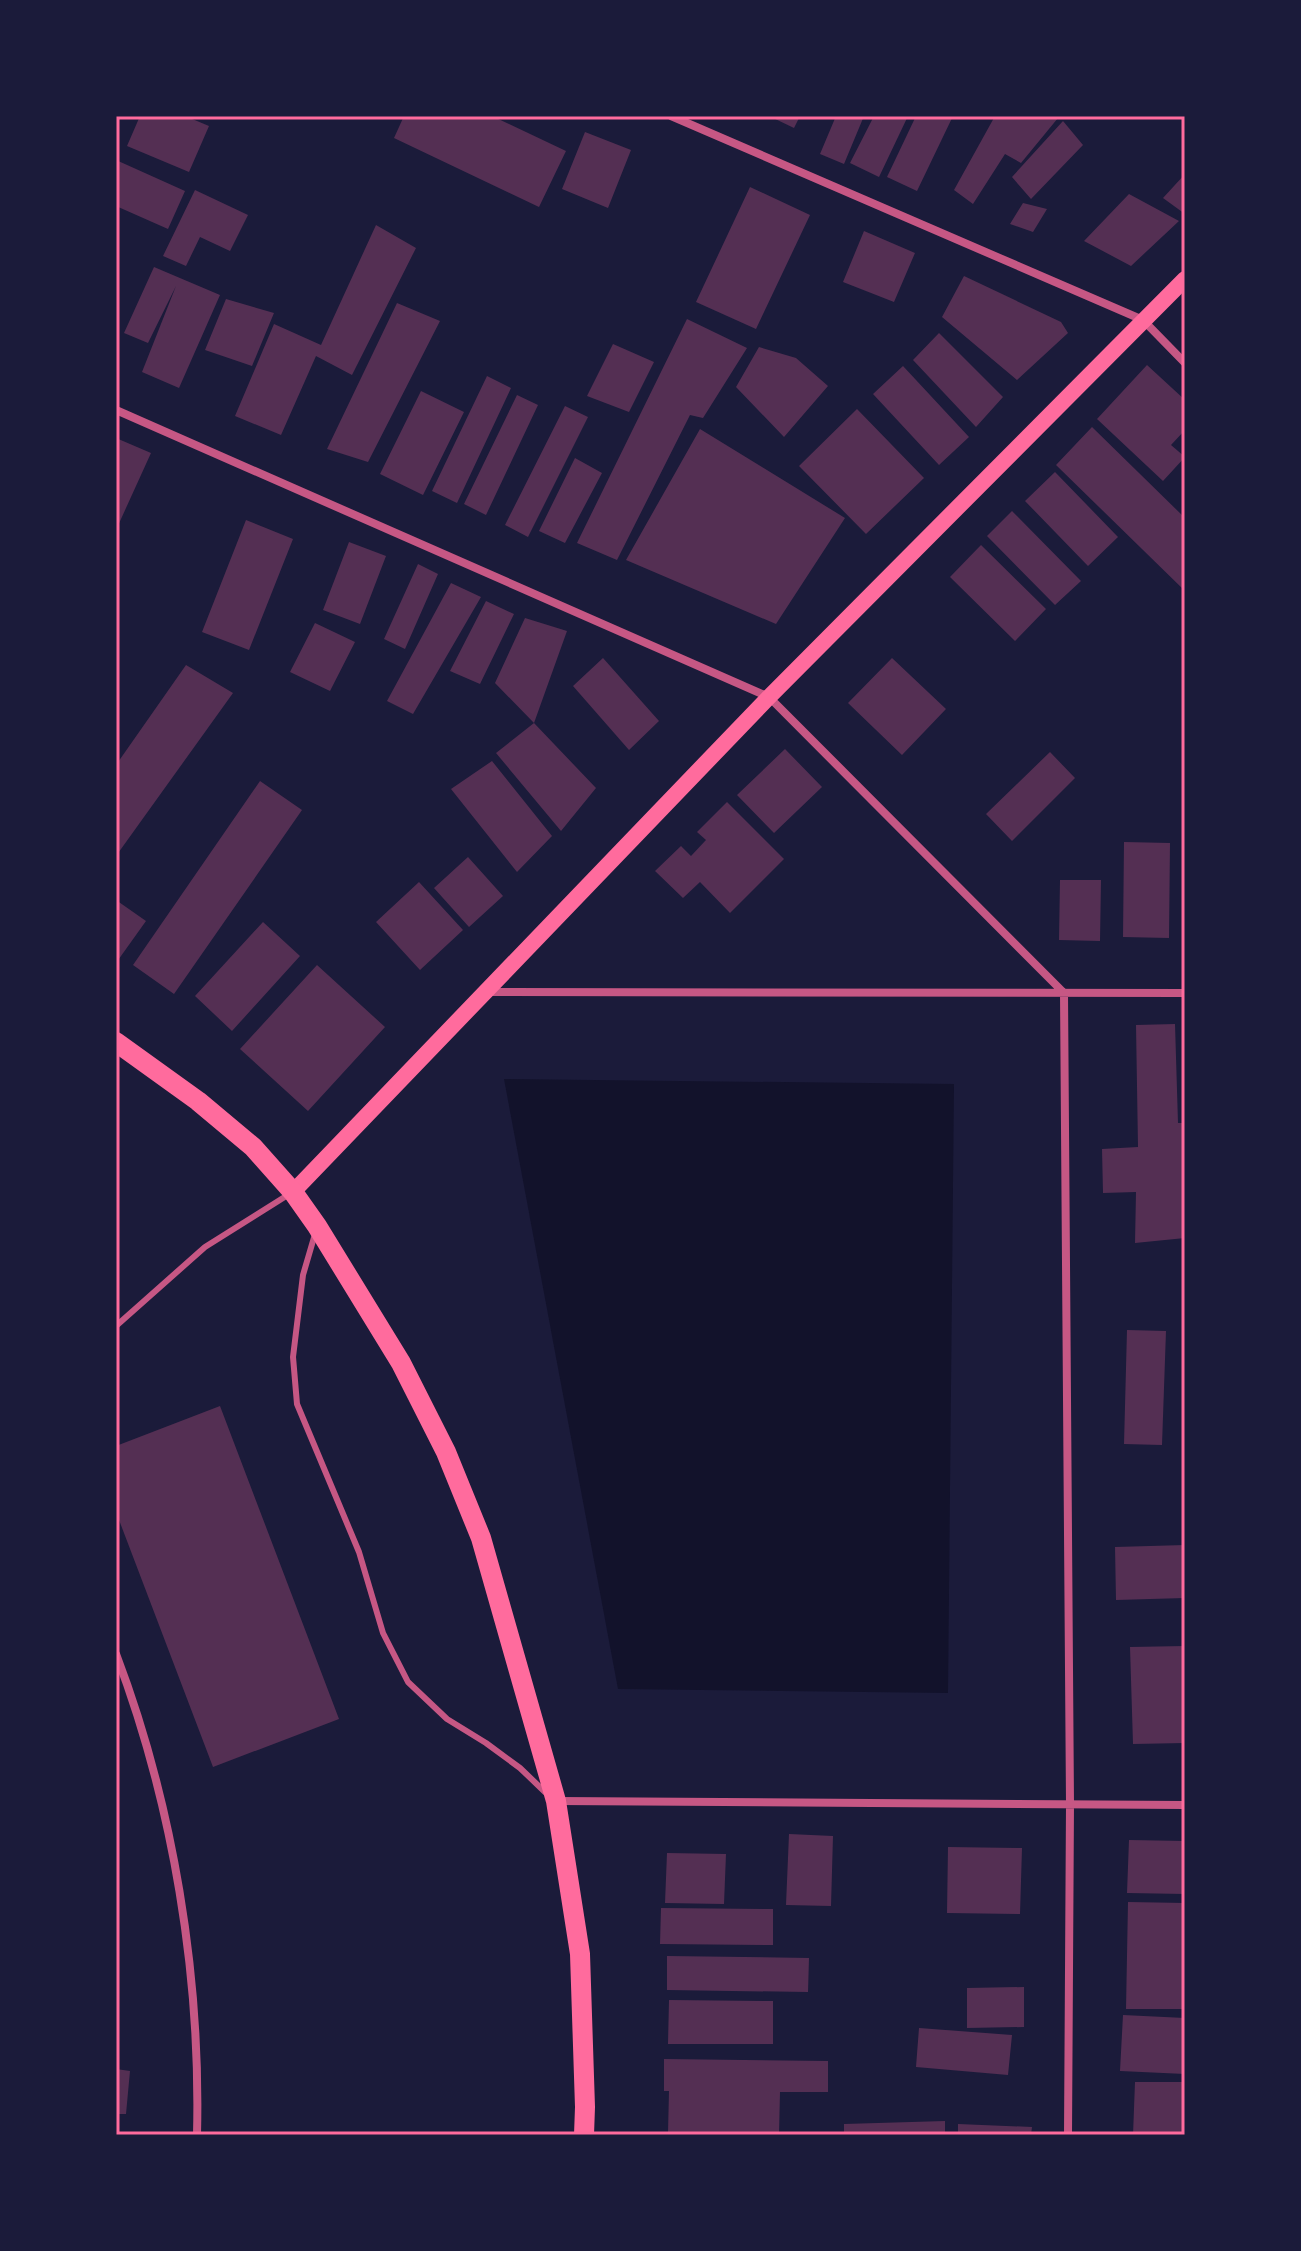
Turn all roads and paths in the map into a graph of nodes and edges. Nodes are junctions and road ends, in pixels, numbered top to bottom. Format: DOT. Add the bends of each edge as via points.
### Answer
graph roads {
  1 [pos="671,116"];
  2 [pos="1185,279"];
  3 [pos="1143,320"];
  4 [pos="1185,363"];
  5 [pos="116,410"];
  6 [pos="769,697"];
  7 [pos="488,992"];
  8 [pos="1064,993"];
  9 [pos="1185,993"];
  10 [pos="116,1042"];
  11 [pos="293,1192"];
  12 [pos="317,1226"];
  13 [pos="116,1326"];
  14 [pos="116,1654"];
  15 [pos="556,1801"];
  16 [pos="1070,1804"];
  17 [pos="1185,1805"];
  18 [pos="197,2135"];
  19 [pos="584,2135"];
  20 [pos="1068,2135"];
  1 -- 3 [label="street"];
  2 -- 3 [label="main road"];
  3 -- 4 [label="street"];
  3 -- 6 [label="main road"];
  5 -- 6 [label="street"];
  6 -- 7 [label="main road"];
  6 -- 8 [label="street"];
  7 -- 8 [label="street"];
  7 -- 11 [label="main road"];
  8 -- 9 [label="street"];
  8 -- 16 [label="street"];
  10 -- 11 [label="main road" via="253,1147"];
  11 -- 12 [label="main road"];
  11 -- 13 [label="lane" via="205,1247"];
  12 -- 15 [label="main road" via="401,1363 446,1452 481,1538"];
  12 -- 15 [label="lane" via="303,1275 293,1357 297,1404 359,1552 383,1633 408,1682 447,1719 520,1768"];
  14 -- 18 [label="street" via="160,1798 182,1899 195,2028"];
  15 -- 16 [label="street"];
  15 -- 19 [label="main road" via="580,1954"];
  16 -- 17 [label="street"];
  16 -- 20 [label="street"];
}
